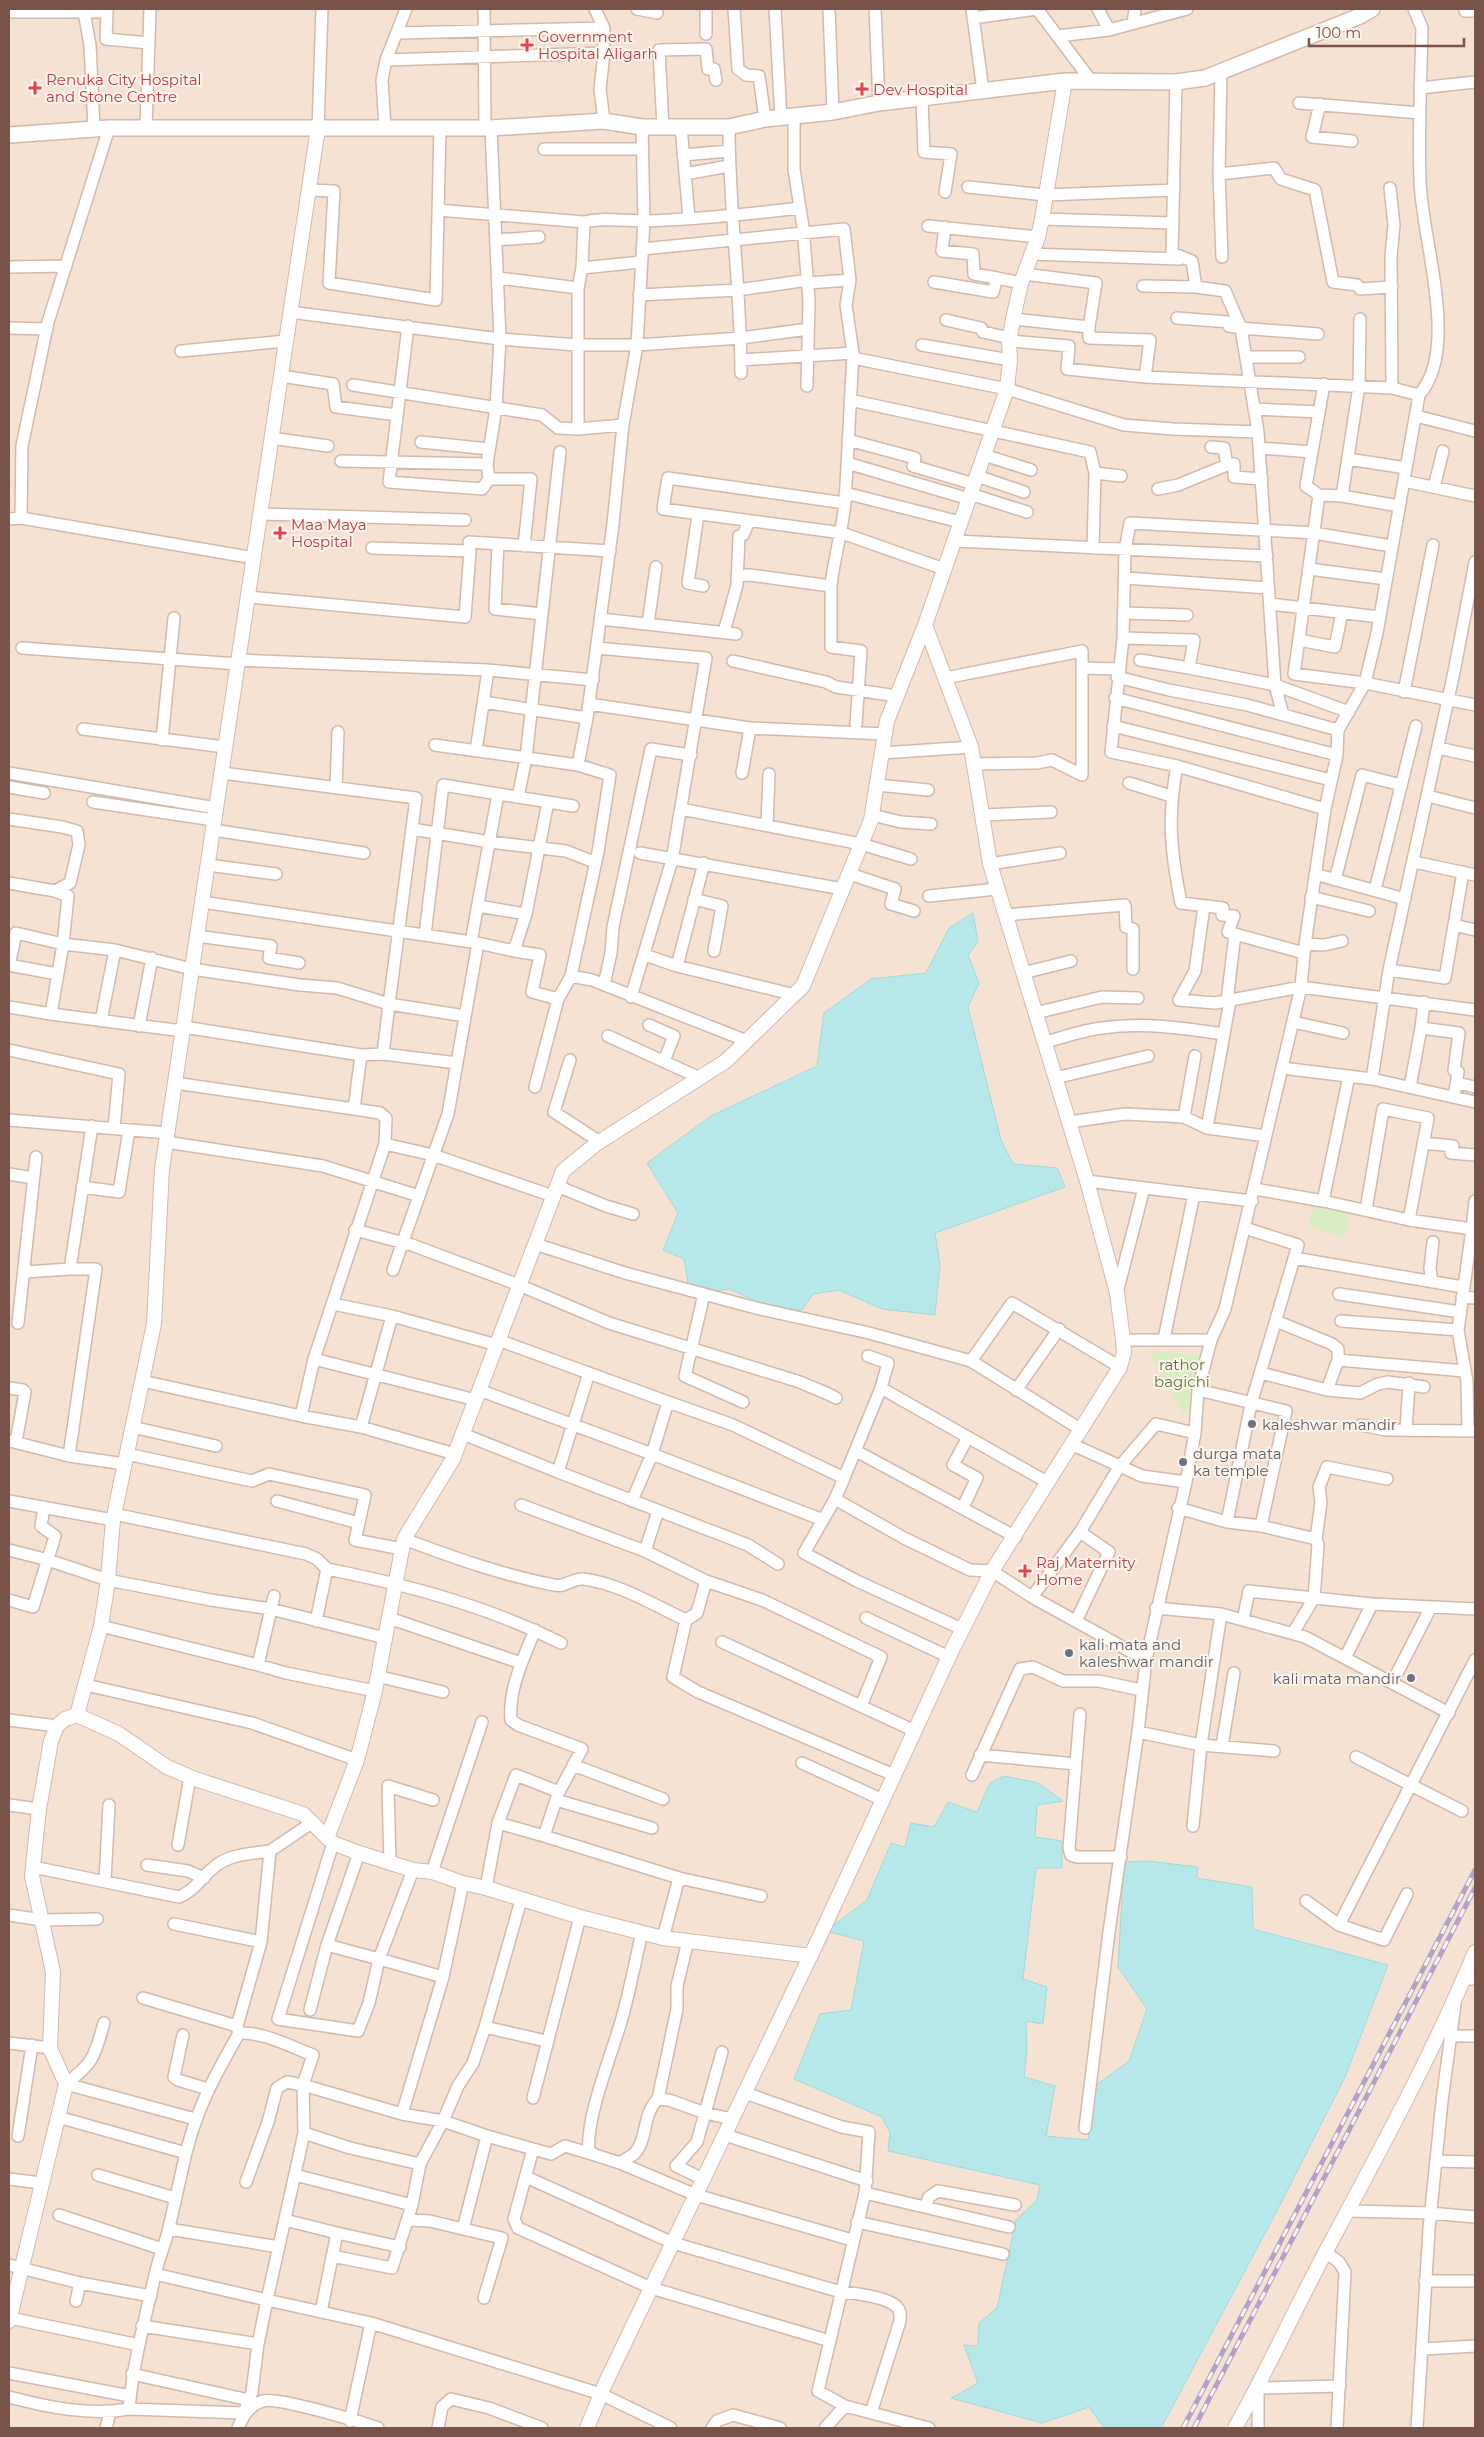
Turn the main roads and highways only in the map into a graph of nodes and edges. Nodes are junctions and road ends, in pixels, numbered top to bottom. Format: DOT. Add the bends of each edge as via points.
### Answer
graph roads {
  1 [pos="1372,9"];
  2 [pos="9,135"];
  1 -- 2 [label="main road" via="1205,78 1176,82 1065,81 764,119 729,127 642,127 604,121 488,128 101,128"];
}
